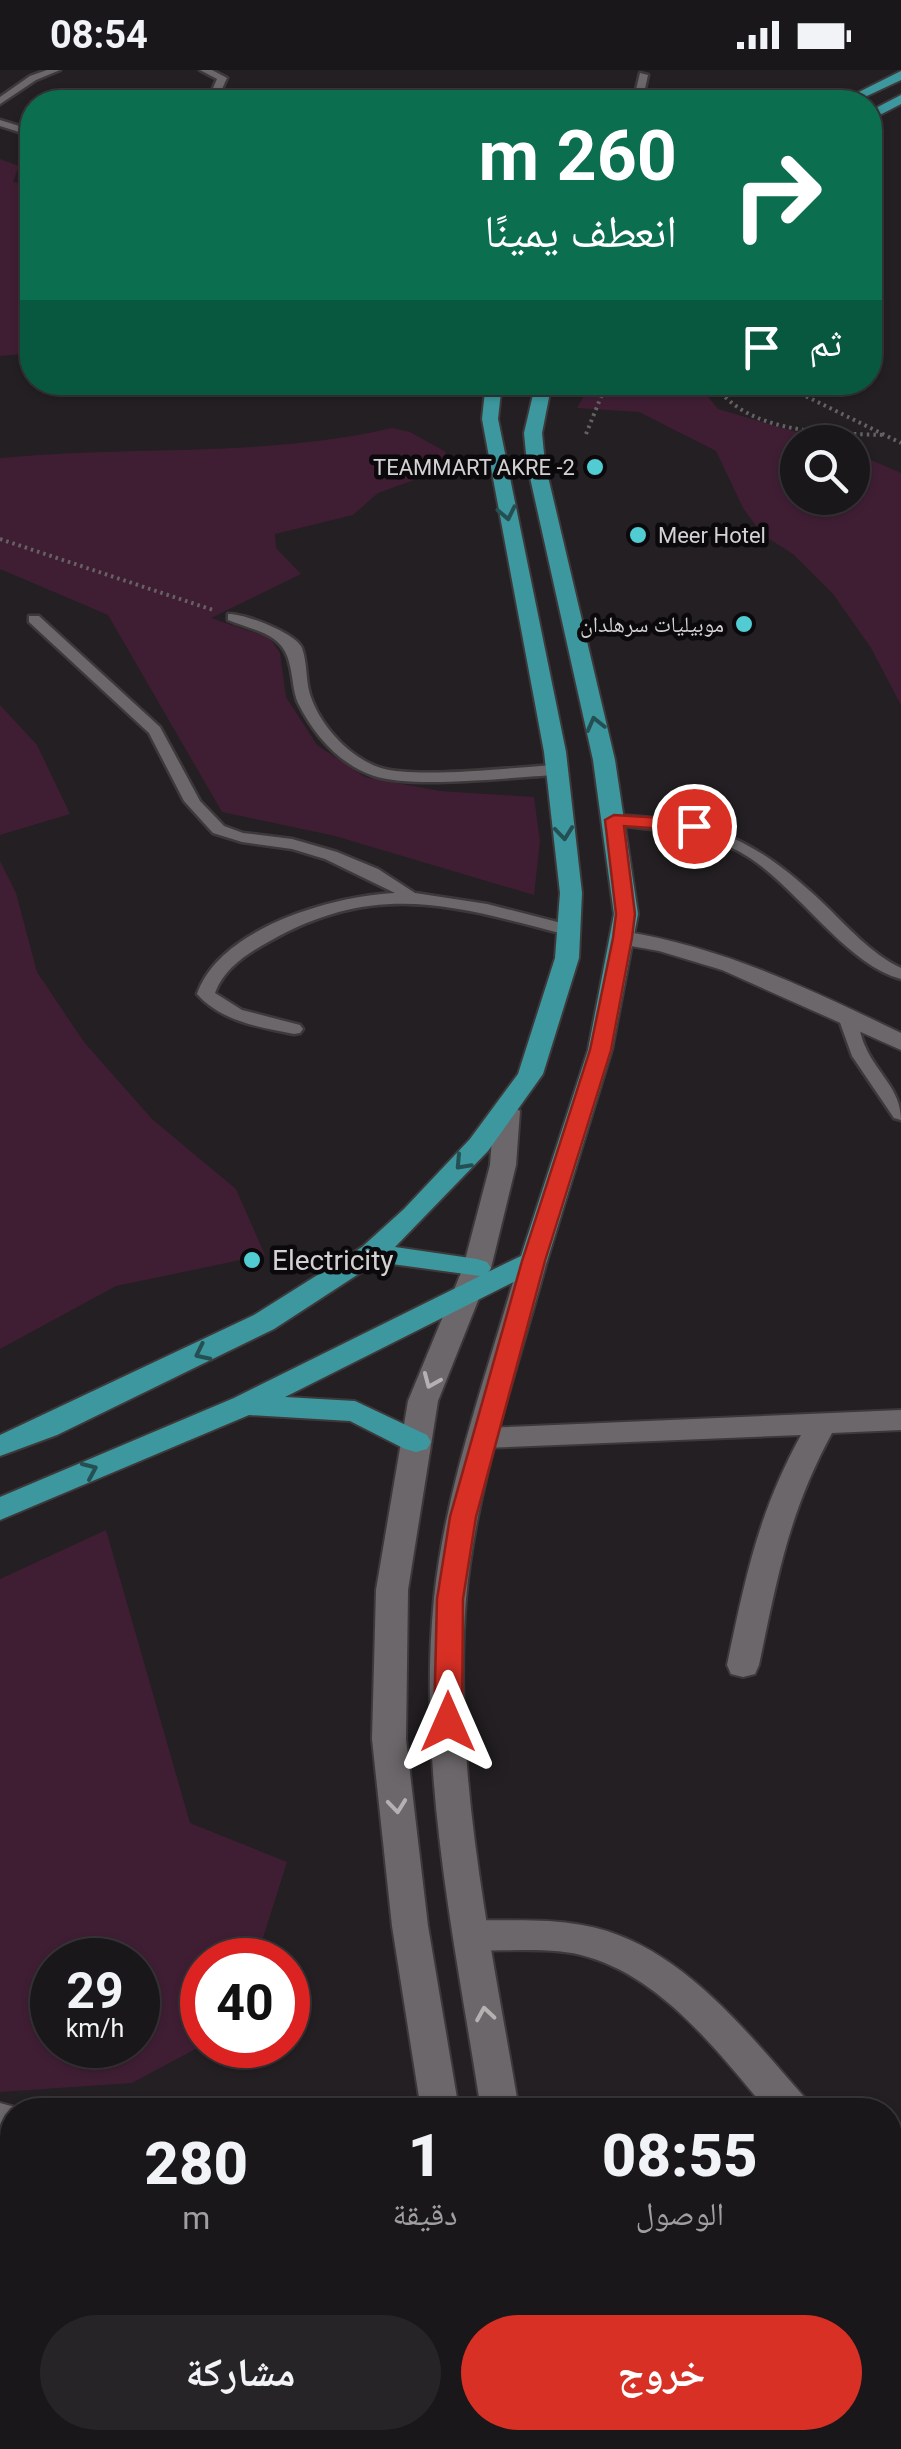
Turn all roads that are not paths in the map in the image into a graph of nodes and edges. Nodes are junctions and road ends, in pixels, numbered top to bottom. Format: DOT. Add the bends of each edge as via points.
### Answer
graph roads {
  1 [pos="55,70"];
  2 [pos="205,70"];
  3 [pos="643,75"];
  4 [pos="901,75"];
  5 [pos="217,90"];
  6 [pos="640,90"];
  7 [pos="870,90"];
  8 [pos="0,101"];
  9 [pos="493,395"];
  10 [pos="541,395"];
  11 [pos="233,618"];
  12 [pos="34,619"];
  13 [pos="557,770"];
  14 [pos="614,820"];
  15 [pos="408,895"];
  16 [pos="571,930"];
  17 [pos="622,938"];
  18 [pos="901,974"];
  19 [pos="846,1017"];
  20 [pos="294,1029"];
  21 [pos="901,1044"];
  22 [pos="507,1111"];
  23 [pos="901,1114"];
  24 [pos="372,1252"];
  25 [pos="533,1261"];
  26 [pos="474,1280"];
  27 [pos="244,1405"];
  28 [pos="901,1420"];
  29 [pos="823,1422"];
  30 [pos="484,1438"];
  31 [pos="416,1442"];
  32 [pos="0,1446"];
  33 [pos="0,1509"];
  34 [pos="744,1665"];
  35 [pos="473,1936"];
  36 [pos="438,2098"];
  37 [pos="498,2098"];
  38 [pos="781,2098"];
  1 -- 8 [label="lane"];
  2 -- 5 [label="lane" via="222,78"];
  3 -- 6 [label="lane"];
  4 -- 7 [label="highway"];
  9 -- 13 [label="highway, one-way" via="496,463"];
  14 -- 10 [label="highway, one-way" via="540,492 533,434"];
  11 -- 13 [label="lane" via="294,646 304,700 324,734 378,772"];
  12 -- 15 [label="lane" via="155,730 186,792 218,830 306,847"];
  13 -- 16 [label="highway, one-way"];
  14 -- 17 [label="highway" via="626,914"];
  14 -- 18 [label="lane" via="662,821 728,836 774,866 870,958"];
  15 -- 16 [label="lane"];
  15 -- 20 [label="lane" via="352,901 274,930 229,959 209,982 206,994 218,1006"];
  16 -- 22 [label="highway" via="550,1020"];
  17 -- 19 [label="street" via="744,969"];
  17 -- 25 [label="highway" via="600,1050"];
  19 -- 21 [label="street"];
  19 -- 23 [label="lane" via="850,1040"];
  22 -- 24 [label="highway, one-way"];
  22 -- 26 [label="street" via="503,1164"];
  24 -- 26 [label="highway"];
  24 -- 32 [label="highway, one-way" via="264,1322"];
  25 -- 26 [label="highway"];
  25 -- 30 [label="street"];
  26 -- 27 [label="highway"];
  26 -- 31 [label="street, one-way" via="423,1401"];
  27 -- 31 [label="highway" via="356,1411"];
  33 -- 27 [label="highway, one-way"];
  28 -- 29 [label="street"];
  29 -- 30 [label="street"];
  29 -- 34 [label="street" via="789,1484 768,1544"];
  30 -- 35 [label="street" via="450,1599 448,1688 449,1755"];
  31 -- 36 [label="street, one-way" via="392,1590 389,1739"];
  37 -- 35 [label="street, one-way"];
  35 -- 38 [label="street" via="593,1942 655,1973 722,2031"];
}
